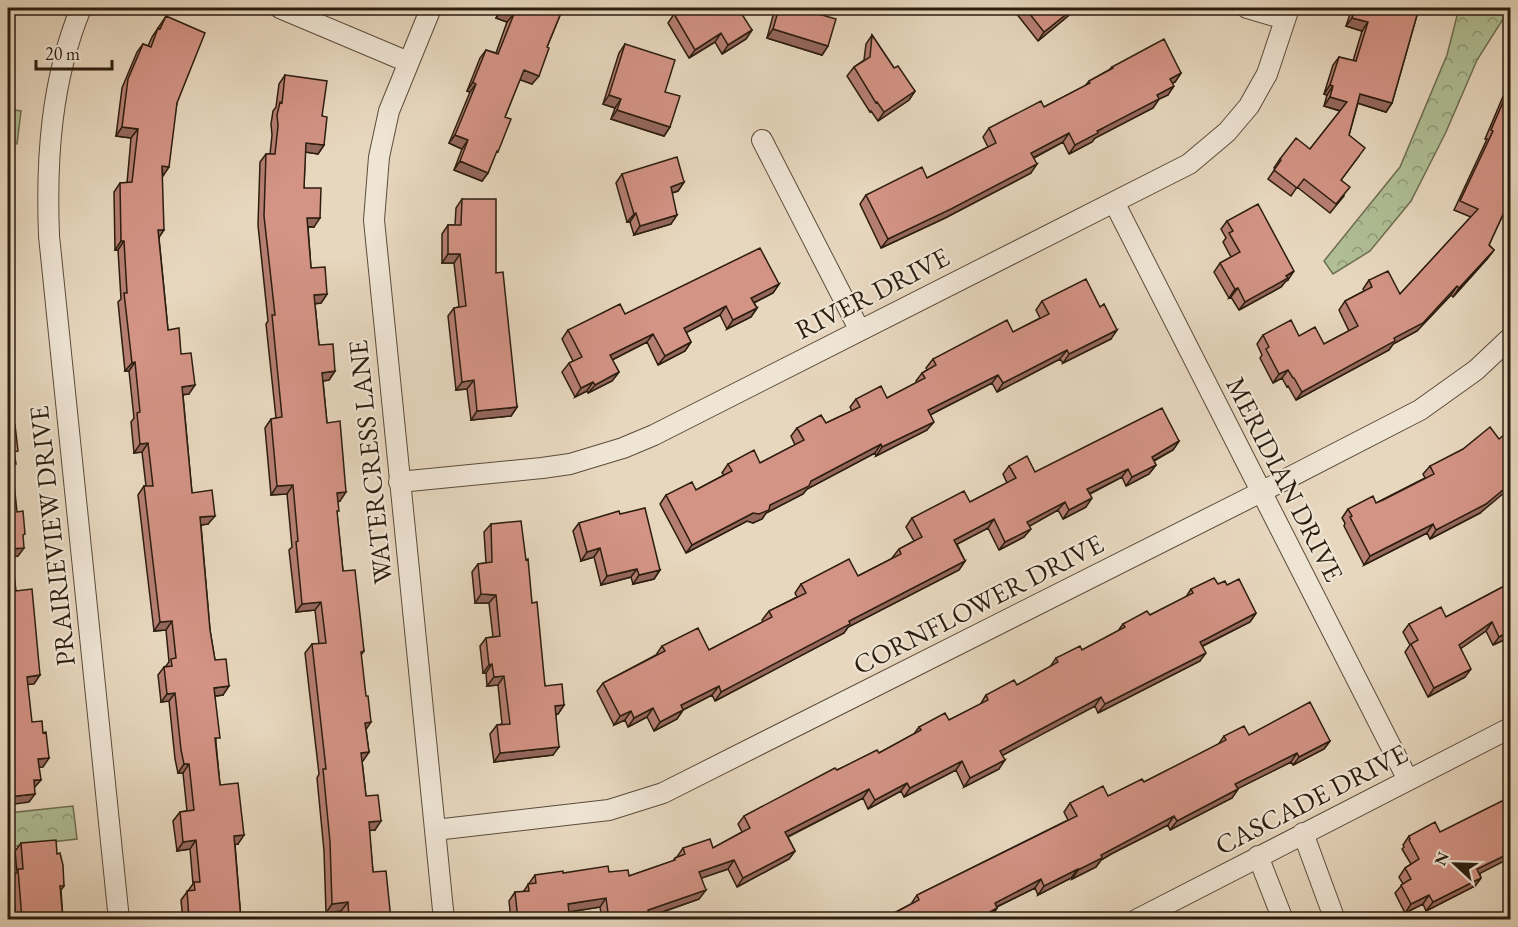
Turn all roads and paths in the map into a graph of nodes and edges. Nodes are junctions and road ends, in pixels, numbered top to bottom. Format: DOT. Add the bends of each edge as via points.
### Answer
graph roads {
  1 [pos="81,8"];
  2 [pos="280,8"];
  3 [pos="430,8"];
  4 [pos="1247,8"];
  5 [pos="1287,13"];
  6 [pos="408,62"];
  7 [pos="762,140"];
  8 [pos="1114,202"];
  9 [pos="859,329"];
  10 [pos="1510,338"];
  11 [pos="399,482"];
  12 [pos="1261,492"];
  13 [pos="1510,728"];
  14 [pos="1408,780"];
  15 [pos="435,830"];
  16 [pos="1303,833"];
  17 [pos="1258,856"];
  18 [pos="119,920"];
  19 [pos="444,920"];
  20 [pos="1136,920"];
  21 [pos="1283,920"];
  22 [pos="1335,920"];
  1 -- 18 [label="street, PRAIRIEVIEW DRIVE" via="61,68 51,120 48,227"];
  2 -- 6 [label="street"];
  3 -- 6 [label="street, WATERCRESS LANE"];
  4 -- 5 [label="street"];
  5 -- 8 [label="street, RIVER DRIVE" via="1267,74 1249,106 1227,132 1189,164"];
  6 -- 11 [label="street, WATERCRESS LANE" via="383,136 374,220"];
  7 -- 9 [label="street"];
  8 -- 9 [label="street, RIVER DRIVE"];
  8 -- 12 [label="street, MERIDIAN DRIVE"];
  9 -- 11 [label="street, RIVER DRIVE" via="654,435 597,457 542,468"];
  10 -- 12 [label="street, CORNFLOWER DRIVE" via="1476,370 1420,410"];
  11 -- 15 [label="street, WATERCRESS LANE"];
  12 -- 14 [label="street, MERIDIAN DRIVE"];
  12 -- 15 [label="street, CORNFLOWER DRIVE" via="663,793 609,810"];
  13 -- 14 [label="street, CASCADE DRIVE"];
  14 -- 16 [label="street, CASCADE DRIVE"];
  15 -- 19 [label="street, WATERCRESS LANE"];
  16 -- 17 [label="street, CASCADE DRIVE"];
  16 -- 22 [label="street"];
  17 -- 20 [label="street, CASCADE DRIVE"];
  17 -- 21 [label="street"];
}
